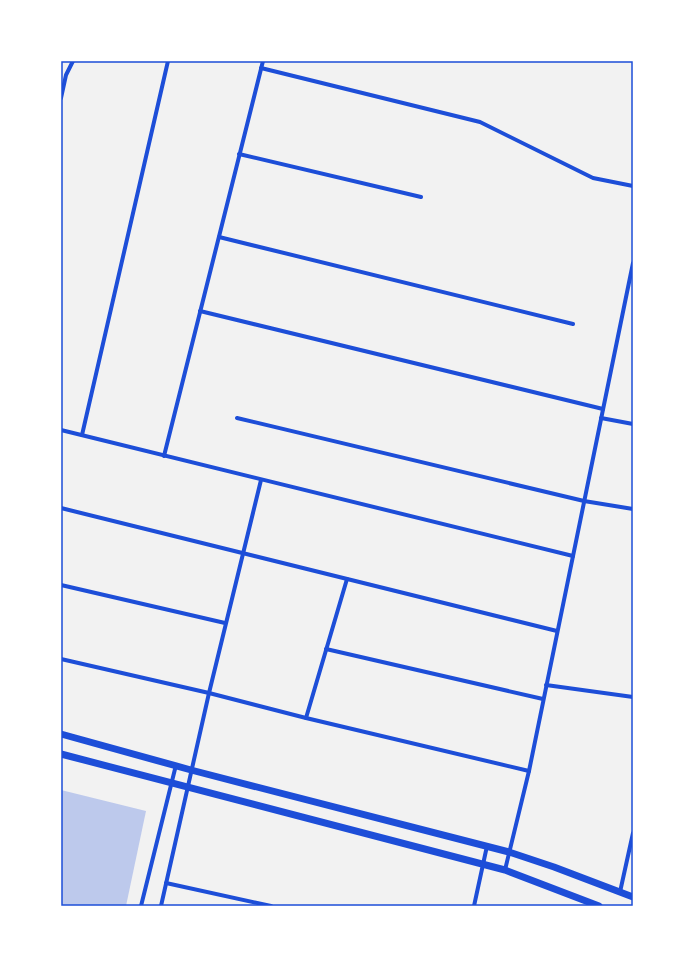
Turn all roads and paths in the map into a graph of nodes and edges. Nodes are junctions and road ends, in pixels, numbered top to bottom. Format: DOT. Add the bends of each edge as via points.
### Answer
graph roads {
  1 [pos="73,61"];
  2 [pos="168,61"];
  3 [pos="262,61"];
  4 [pos="261,68"];
  5 [pos="61,98"];
  6 [pos="239,154"];
  7 [pos="633,186"];
  8 [pos="421,197"];
  9 [pos="219,237"];
  10 [pos="633,263"];
  11 [pos="200,311"];
  12 [pos="573,324"];
  13 [pos="603,409"];
  14 [pos="238,418"];
  15 [pos="601,418"];
  16 [pos="633,424"];
  17 [pos="61,430"];
  18 [pos="82,435"];
  19 [pos="164,456"];
  20 [pos="261,480"];
  21 [pos="584,501"];
  22 [pos="61,508"];
  23 [pos="633,509"];
  24 [pos="243,552"];
  25 [pos="573,556"];
  26 [pos="347,579"];
  27 [pos="61,585"];
  28 [pos="225,623"];
  29 [pos="557,631"];
  30 [pos="326,649"];
  31 [pos="61,659"];
  32 [pos="546,685"];
  33 [pos="209,693"];
  34 [pos="633,697"];
  35 [pos="543,699"];
  36 [pos="306,718"];
  37 [pos="61,734"];
  38 [pos="61,754"];
  39 [pos="176,765"];
  40 [pos="191,770"];
  41 [pos="528,771"];
  42 [pos="171,783"];
  43 [pos="188,787"];
  44 [pos="633,832"];
  45 [pos="487,846"];
  46 [pos="509,852"];
  47 [pos="484,864"];
  48 [pos="506,870"];
  49 [pos="166,883"];
  50 [pos="620,892"];
  51 [pos="633,897"];
  52 [pos="141,906"];
  53 [pos="161,906"];
  54 [pos="271,906"];
  55 [pos="474,906"];
  56 [pos="599,906"];
  1 -- 5 [label="street" via="66,75"];
  2 -- 18 [label="street"];
  3 -- 4 [label="street"];
  4 -- 6 [label="street"];
  4 -- 7 [label="street" via="480,122 593,178"];
  6 -- 8 [label="street"];
  6 -- 9 [label="street"];
  9 -- 11 [label="street"];
  9 -- 12 [label="street"];
  10 -- 13 [label="street"];
  11 -- 13 [label="street"];
  11 -- 19 [label="street"];
  13 -- 15 [label="street"];
  14 -- 21 [label="street"];
  15 -- 16 [label="street"];
  15 -- 21 [label="street"];
  17 -- 18 [label="street"];
  18 -- 19 [label="street"];
  19 -- 20 [label="street"];
  20 -- 24 [label="street"];
  20 -- 25 [label="street"];
  21 -- 23 [label="street"];
  21 -- 25 [label="street"];
  22 -- 24 [label="street"];
  24 -- 26 [label="street"];
  24 -- 28 [label="street"];
  25 -- 29 [label="street"];
  26 -- 29 [label="street"];
  26 -- 30 [label="street"];
  27 -- 28 [label="street"];
  28 -- 33 [label="street"];
  29 -- 32 [label="street"];
  30 -- 35 [label="street"];
  30 -- 36 [label="street"];
  31 -- 33 [label="street"];
  32 -- 34 [label="street"];
  32 -- 35 [label="street"];
  33 -- 36 [label="street"];
  33 -- 40 [label="street"];
  35 -- 41 [label="street"];
  36 -- 41 [label="street"];
  37 -- 39 [label="street"];
  38 -- 42 [label="street"];
  39 -- 40 [label="street"];
  39 -- 42 [label="street"];
  40 -- 43 [label="street"];
  40 -- 45 [label="street"];
  41 -- 46 [label="street"];
  42 -- 43 [label="street"];
  42 -- 52 [label="street"];
  43 -- 47 [label="street"];
  43 -- 49 [label="street"];
  44 -- 50 [label="street"];
  45 -- 46 [label="street"];
  45 -- 47 [label="street"];
  46 -- 48 [label="street"];
  46 -- 50 [label="street"];
  47 -- 48 [label="street"];
  47 -- 55 [label="street"];
  48 -- 56 [label="street"];
  49 -- 53 [label="street"];
  49 -- 54 [label="street"];
  50 -- 51 [label="street"];
}
